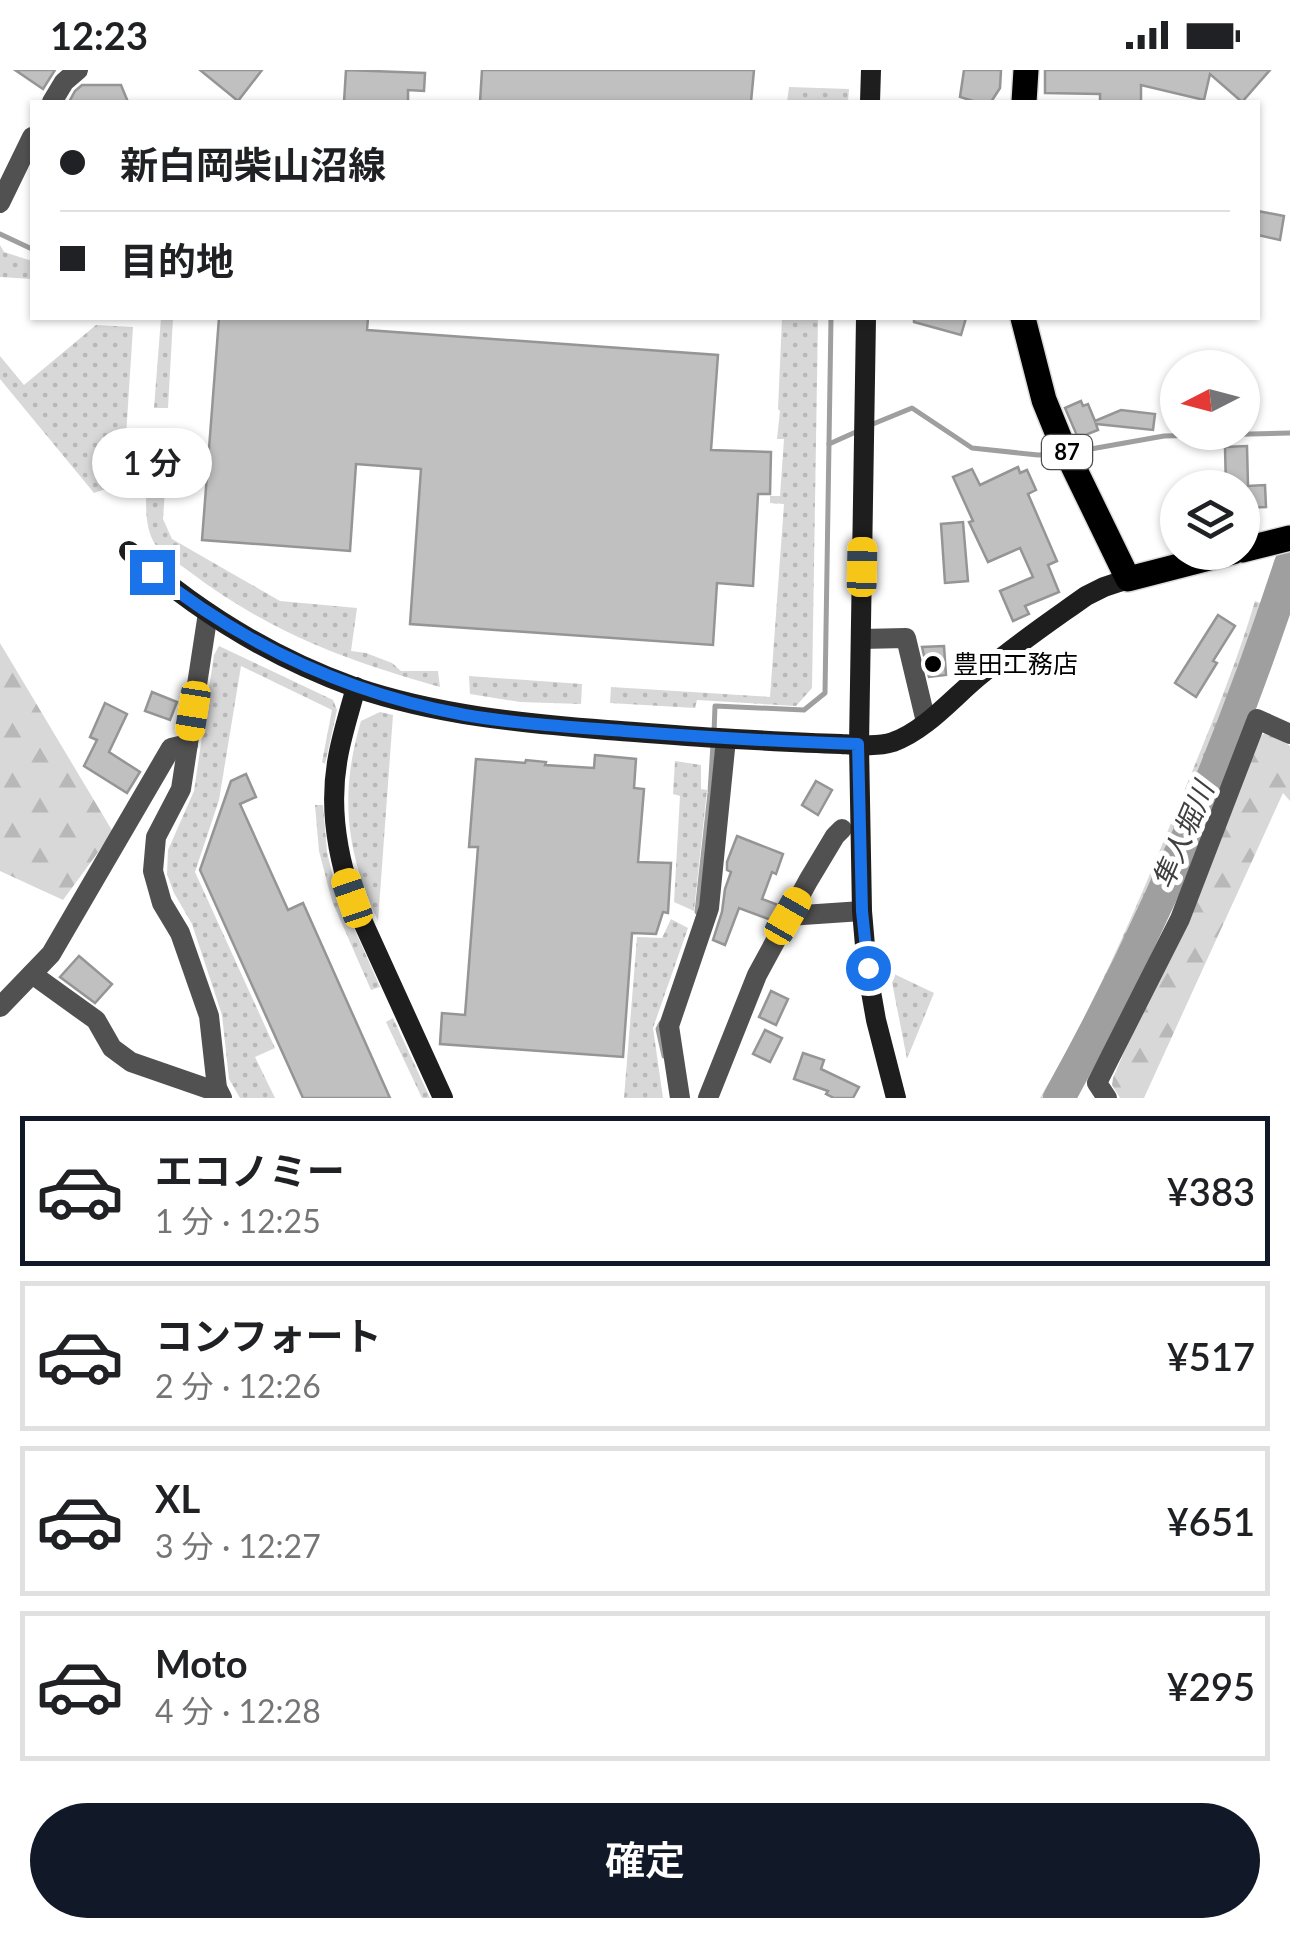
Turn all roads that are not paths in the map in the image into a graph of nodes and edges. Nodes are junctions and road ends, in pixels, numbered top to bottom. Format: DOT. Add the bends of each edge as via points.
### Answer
graph roads {
  1 [pos="78,70"];
  2 [pos="871,70"];
  3 [pos="1026,70"];
  4 [pos="53,100"];
  5 [pos="870,100"];
  6 [pos="1024,100"];
  7 [pos="30,141"];
  8 [pos="0,203"];
  9 [pos="866,320"];
  10 [pos="1024,320"];
  11 [pos="129,551"];
  12 [pos="1163,570"];
  13 [pos="1128,579"];
  14 [pos="208,614"];
  15 [pos="861,639"];
  16 [pos="356,687"];
  17 [pos="926,722"];
  18 [pos="1290,734"];
  19 [pos="726,739"];
  20 [pos="188,744"];
  21 [pos="858,744"];
  22 [pos="842,829"];
  23 [pos="862,911"];
  24 [pos="788,916"];
  25 [pos="32,974"];
  26 [pos="0,1007"];
  27 [pos="220,1093"];
  28 [pos="443,1098"];
  29 [pos="680,1098"];
  30 [pos="708,1098"];
  31 [pos="896,1098"];
  32 [pos="1107,1098"];
  1 -- 4 [label="street"];
  2 -- 5 [label="street"];
  3 -- 6 [label="main road"];
  7 -- 8 [label="street"];
  9 -- 15 [label="street"];
  10 -- 13 [label="main road, 87" via="1044,400"];
  11 -- 14 [label="street"];
  12 -- 13 [label="main road"];
  13 -- 17 [label="street" via="1086,596"];
  14 -- 16 [label="street"];
  14 -- 20 [label="street"];
  15 -- 17 [label="street" via="906,638"];
  15 -- 21 [label="street"];
  16 -- 19 [label="street" via="487,718"];
  16 -- 28 [label="street" via="334,786 343,872"];
  17 -- 21 [label="street" via="887,744"];
  18 -- 32 [label="street" via="1257,719 1180,919 1096,1084"];
  19 -- 21 [label="street"];
  19 -- 29 [label="street" via="709,908 669,1026"];
  20 -- 25 [label="street" via="172,748 51,954"];
  20 -- 27 [label="street" via="180,789 156,836 153,871 209,1016"];
  21 -- 23 [label="street"];
  22 -- 24 [label="street"];
  23 -- 24 [label="street"];
  23 -- 31 [label="street" via="876,1020"];
  24 -- 30 [label="street"];
  25 -- 26 [label="street"];
  25 -- 27 [label="street" via="96,1020 112,1048 130,1062"];
}
